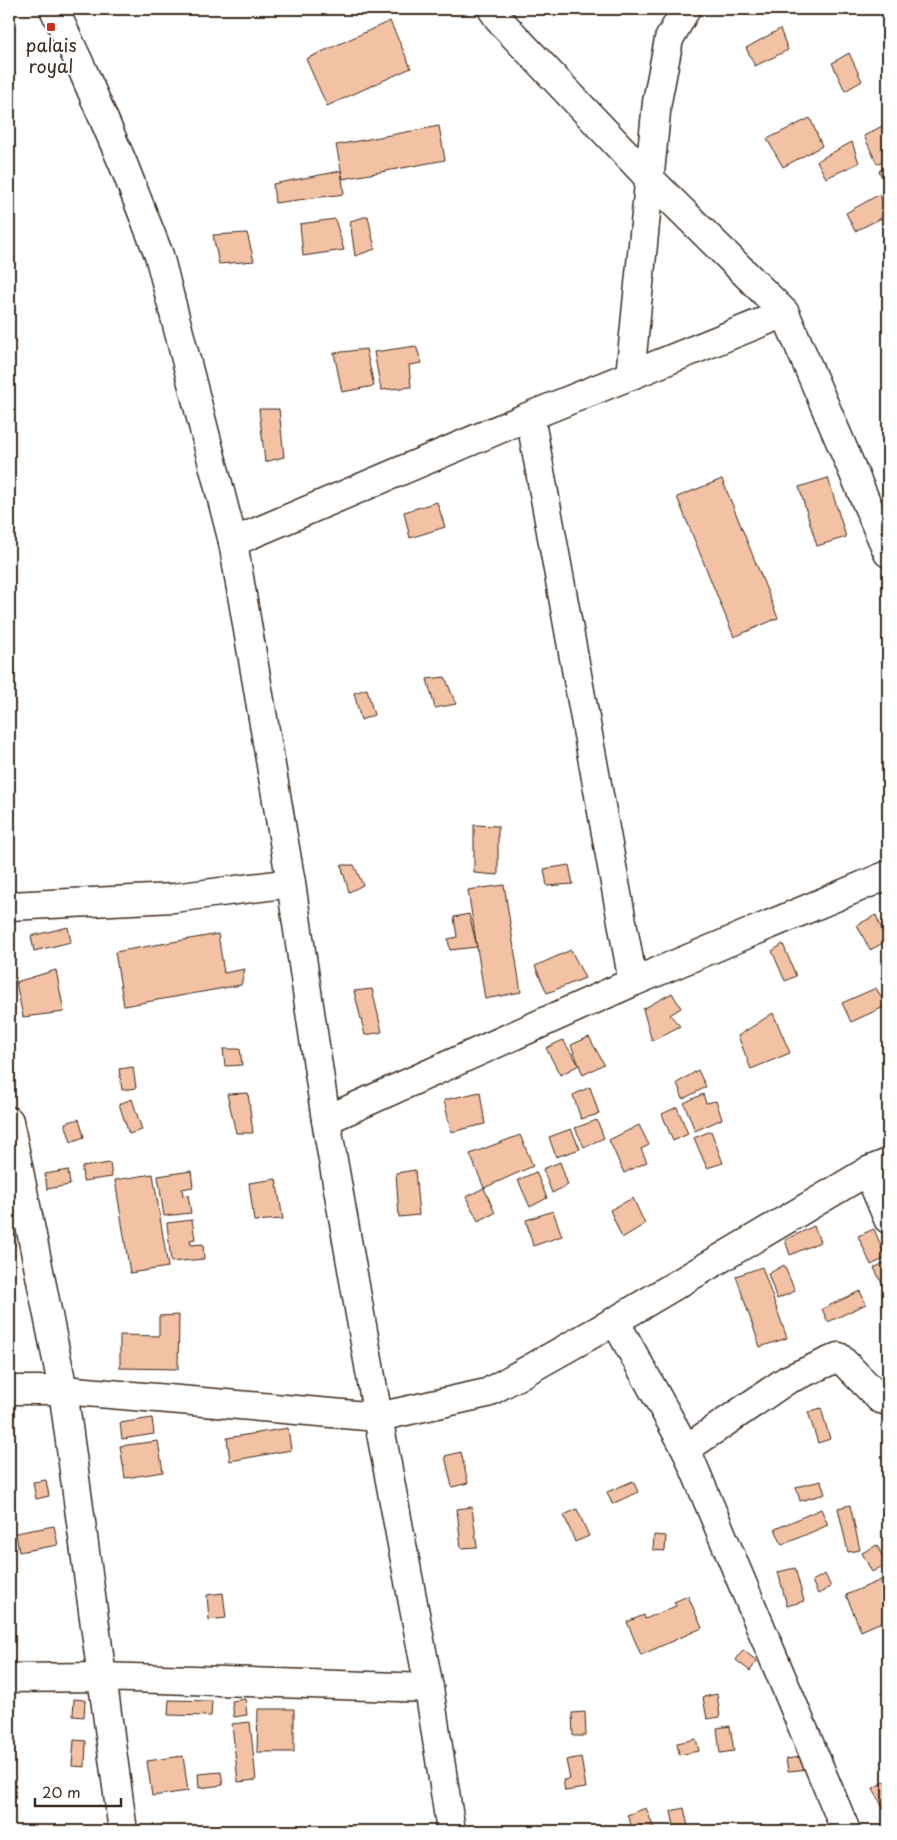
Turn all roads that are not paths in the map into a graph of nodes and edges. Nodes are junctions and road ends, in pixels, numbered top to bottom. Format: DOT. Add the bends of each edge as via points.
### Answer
graph roads {
  1 [pos="54,9"];
  2 [pos="492,9"];
  3 [pos="686,9"];
  4 [pos="650,179"];
  5 [pos="785,313"];
  6 [pos="630,376"];
  7 [pos="530,416"];
  8 [pos="233,542"];
  9 [pos="888,553"];
  10 [pos="888,875"];
  11 [pos="291,883"];
  12 [pos="9,906"];
  13 [pos="634,982"];
  14 [pos="326,1120"];
  15 [pos="9,1121"];
  16 [pos="878,1167"];
  17 [pos="888,1218"];
  18 [pos="615,1321"];
  19 [pos="9,1390"];
  20 [pos="63,1390"];
  21 [pos="888,1401"];
  22 [pos="378,1417"];
  23 [pos="686,1449"];
  24 [pos="102,1677"];
  25 [pos="9,1678"];
  26 [pos="429,1688"];
  27 [pos="123,1831"];
  28 [pos="450,1831"];
  29 [pos="846,1831"];
  1 -- 8 [label="street" via="124,166 159,255"];
  2 -- 4 [label="street"];
  3 -- 4 [label="street" via="669,39 657,102"];
  4 -- 5 [label="street"];
  4 -- 6 [label="street"];
  5 -- 6 [label="street"];
  5 -- 9 [label="street"];
  6 -- 7 [label="street"];
  7 -- 8 [label="street"];
  7 -- 13 [label="street"];
  8 -- 11 [label="street"];
  10 -- 13 [label="street"];
  11 -- 12 [label="street" via="174,898"];
  11 -- 14 [label="street"];
  13 -- 14 [label="street"];
  14 -- 22 [label="street"];
  15 -- 20 [label="street"];
  16 -- 17 [label="street"];
  16 -- 18 [label="street"];
  18 -- 22 [label="street" via="487,1394"];
  18 -- 23 [label="street"];
  19 -- 20 [label="street"];
  20 -- 22 [label="street"];
  20 -- 24 [label="street"];
  21 -- 23 [label="street" via="880,1399 839,1357 787,1380"];
  22 -- 26 [label="street"];
  23 -- 29 [label="street"];
  24 -- 25 [label="street"];
  24 -- 26 [label="street"];
  24 -- 27 [label="street"];
  26 -- 28 [label="street"];
}
